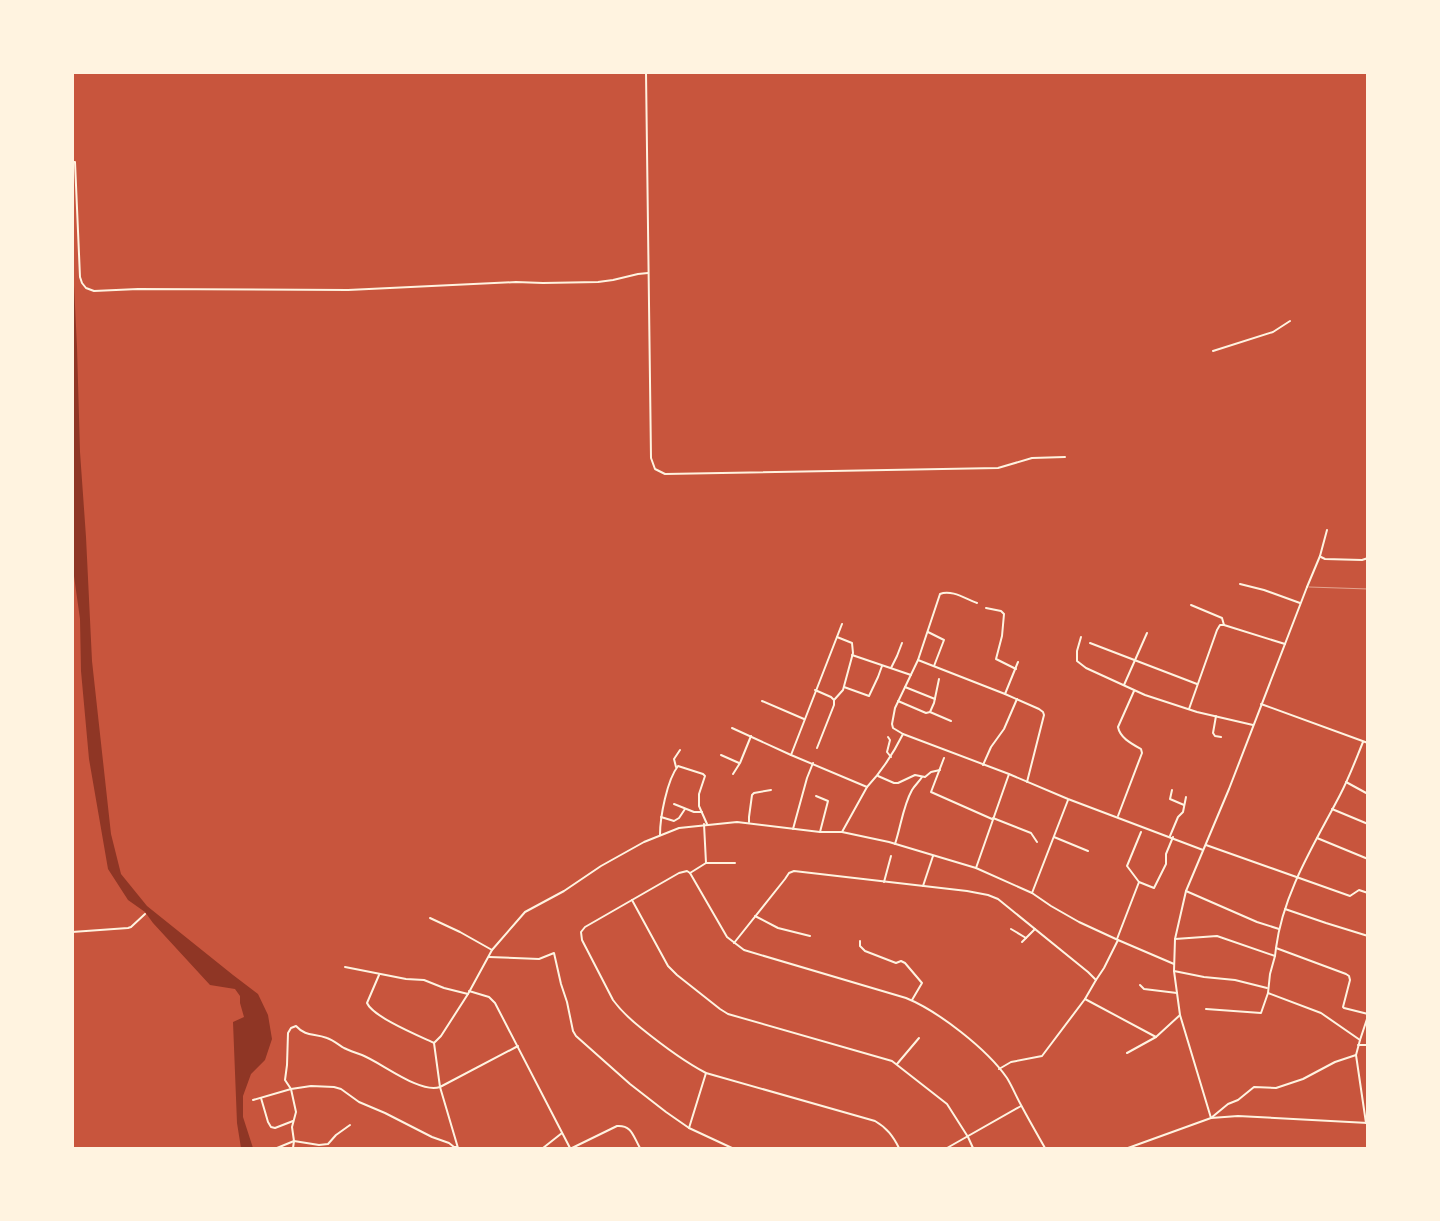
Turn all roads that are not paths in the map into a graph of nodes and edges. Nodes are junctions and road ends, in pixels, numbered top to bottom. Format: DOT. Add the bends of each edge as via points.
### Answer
graph roads {
  1 [pos="646,72"];
  2 [pos="72,162"];
  3 [pos="648,273"];
  4 [pos="1290,321"];
  5 [pos="1213,351"];
  6 [pos="1065,457"];
  7 [pos="1327,530"];
  8 [pos="1320,556"];
  9 [pos="1368,558"];
  10 [pos="1240,584"];
  11 [pos="1306,587"];
  12 [pos="1368,589"];
  13 [pos="1300,603"];
  14 [pos="977,604"];
  15 [pos="1191,605"];
  16 [pos="986,608"];
  17 [pos="842,624"];
  18 [pos="1224,625"];
  19 [pos="928,632"];
  20 [pos="1147,633"];
  21 [pos="837,637"];
  22 [pos="1081,637"];
  23 [pos="902,643"];
  24 [pos="1090,643"];
  25 [pos="1285,644"];
  26 [pos="852,655"];
  27 [pos="918,660"];
  28 [pos="1135,660"];
  29 [pos="1018,662"];
  30 [pos="882,666"];
  31 [pos="934,666"];
  32 [pos="890,668"];
  33 [pos="1016,669"];
  34 [pos="911,675"];
  35 [pos="939,679"];
  36 [pos="1198,684"];
  37 [pos="1124,685"];
  38 [pos="844,686"];
  39 [pos="906,687"];
  40 [pos="815,690"];
  41 [pos="1134,691"];
  42 [pos="1005,694"];
  43 [pos="935,699"];
  44 [pos="834,700"];
  45 [pos="1017,700"];
  46 [pos="762,701"];
  47 [pos="898,701"];
  48 [pos="1261,704"];
  49 [pos="1189,709"];
  50 [pos="930,712"];
  51 [pos="1216,716"];
  52 [pos="804,718"];
  53 [pos="950,721"];
  54 [pos="1254,725"];
  55 [pos="732,728"];
  56 [pos="903,734"];
  57 [pos="752,736"];
  58 [pos="1221,737"];
  59 [pos="888,738"];
  60 [pos="1363,742"];
  61 [pos="1368,743"];
  62 [pos="818,748"];
  63 [pos="680,750"];
  64 [pos="721,755"];
  65 [pos="791,755"];
  66 [pos="891,756"];
  67 [pos="944,758"];
  68 [pos="740,763"];
  69 [pos="813,763"];
  70 [pos="983,765"];
  71 [pos="676,767"];
  72 [pos="940,770"];
  73 [pos="733,774"];
  74 [pos="1008,774"];
  75 [pos="878,776"];
  76 [pos="922,777"];
  77 [pos="1346,782"];
  78 [pos="1027,783"];
  79 [pos="867,788"];
  80 [pos="771,790"];
  81 [pos="1172,790"];
  82 [pos="1368,794"];
  83 [pos="816,796"];
  84 [pos="1186,797"];
  85 [pos="1068,799"];
  86 [pos="674,804"];
  87 [pos="1184,805"];
  88 [pos="1332,808"];
  89 [pos="685,809"];
  90 [pos="702,812"];
  91 [pos="662,817"];
  92 [pos="1118,817"];
  93 [pos="993,819"];
  94 [pos="749,823"];
  95 [pos="704,824"];
  96 [pos="708,824"];
  97 [pos="1368,824"];
  98 [pos="793,829"];
  99 [pos="820,832"];
  100 [pos="842,832"];
  101 [pos="1141,832"];
  102 [pos="660,836"];
  103 [pos="1054,837"];
  104 [pos="1171,837"];
  105 [pos="1318,838"];
  106 [pos="1037,842"];
  107 [pos="895,844"];
  108 [pos="1206,845"];
  109 [pos="1204,850"];
  110 [pos="1088,851"];
  111 [pos="891,856"];
  112 [pos="933,856"];
  113 [pos="1368,859"];
  114 [pos="735,863"];
  115 [pos="706,864"];
  116 [pos="976,868"];
  117 [pos="690,873"];
  118 [pos="1298,877"];
  119 [pos="884,882"];
  120 [pos="1139,882"];
  121 [pos="924,886"];
  122 [pos="1186,891"];
  123 [pos="1032,893"];
  124 [pos="1368,893"];
  125 [pos="632,900"];
  126 [pos="1285,909"];
  127 [pos="145,914"];
  128 [pos="755,916"];
  129 [pos="430,918"];
  130 [pos="1011,929"];
  131 [pos="1035,929"];
  132 [pos="1279,929"];
  133 [pos="72,932"];
  134 [pos="810,936"];
  135 [pos="1368,936"];
  136 [pos="1026,938"];
  137 [pos="1117,939"];
  138 [pos="1175,939"];
  139 [pos="860,941"];
  140 [pos="1022,942"];
  141 [pos="734,943"];
  142 [pos="1276,948"];
  143 [pos="492,950"];
  144 [pos="1275,956"];
  145 [pos="488,957"];
  146 [pos="1174,964"];
  147 [pos="345,967"];
  148 [pos="1174,971"];
  149 [pos="379,974"];
  150 [pos="1096,980"];
  151 [pos="1140,984"];
  152 [pos="1268,989"];
  153 [pos="470,991"];
  154 [pos="1177,993"];
  155 [pos="1268,993"];
  156 [pos="468,994"];
  157 [pos="1085,999"];
  158 [pos="912,1000"];
  159 [pos="1206,1008"];
  160 [pos="1180,1015"];
  161 [pos="1368,1015"];
  162 [pos="1156,1037"];
  163 [pos="919,1038"];
  164 [pos="1360,1040"];
  165 [pos="434,1043"];
  166 [pos="1358,1045"];
  167 [pos="1368,1045"];
  168 [pos="518,1046"];
  169 [pos="1127,1053"];
  170 [pos="1356,1055"];
  171 [pos="897,1064"];
  172 [pos="999,1069"];
  173 [pos="706,1073"];
  174 [pos="440,1087"];
  175 [pos="291,1090"];
  176 [pos="261,1098"];
  177 [pos="252,1100"];
  178 [pos="1022,1106"];
  179 [pos="1211,1118"];
  180 [pos="294,1121"];
  181 [pos="1367,1123"];
  182 [pos="350,1125"];
  183 [pos="689,1128"];
  184 [pos="562,1133"];
  185 [pos="968,1137"];
  186 [pos="294,1141"];
  187 [pos="277,1148"];
  188 [pos="292,1148"];
  189 [pos="457,1148"];
  190 [pos="543,1148"];
  191 [pos="571,1148"];
  192 [pos="640,1148"];
  193 [pos="732,1148"];
  194 [pos="899,1148"];
  195 [pos="947,1148"];
  196 [pos="973,1148"];
  197 [pos="1045,1148"];
  198 [pos="1128,1148"];
  1 -- 3 [label="street"];
  2 -- 3 [label="street" via="75,162 77,190 80,277 86,288 94,291 348,290 516,282 598,282"];
  3 -- 6 [label="street" via="651,458 654,469 662,473 998,468 1032,458"];
  4 -- 5 [label="street" via="1273,332"];
  7 -- 8 [label="street"];
  8 -- 9 [label="street" via="1325,559"];
  8 -- 11 [label="street"];
  10 -- 13 [label="street"];
  11 -- 12 [label="lane"];
  11 -- 13 [label="street"];
  13 -- 25 [label="street"];
  14 -- 19 [label="street" via="943,592"];
  15 -- 18 [label="street" via="1222,618"];
  16 -- 33 [label="street" via="1004,614 996,659"];
  17 -- 21 [label="street"];
  18 -- 25 [label="street"];
  18 -- 36 [label="street" via="1217,630"];
  19 -- 27 [label="street"];
  19 -- 31 [label="street" via="944,640"];
  20 -- 28 [label="street"];
  21 -- 26 [label="street" via="852,643"];
  21 -- 40 [label="street"];
  22 -- 37 [label="street" via="1077,661"];
  23 -- 32 [label="street"];
  24 -- 28 [label="street"];
  25 -- 48 [label="street"];
  26 -- 30 [label="street"];
  26 -- 38 [label="street"];
  27 -- 31 [label="street"];
  27 -- 34 [label="street"];
  28 -- 36 [label="street"];
  28 -- 37 [label="street"];
  29 -- 33 [label="street"];
  30 -- 32 [label="street"];
  30 -- 38 [label="street" via="869,696"];
  31 -- 42 [label="street"];
  32 -- 34 [label="street"];
  33 -- 42 [label="street"];
  34 -- 39 [label="street"];
  35 -- 43 [label="street"];
  36 -- 49 [label="street"];
  37 -- 41 [label="street"];
  38 -- 44 [label="street"];
  39 -- 43 [label="street"];
  39 -- 47 [label="street"];
  40 -- 44 [label="street"];
  40 -- 52 [label="street"];
  41 -- 49 [label="street"];
  41 -- 92 [label="street" via="1118,731 1142,753"];
  42 -- 45 [label="street"];
  43 -- 50 [label="street"];
  44 -- 62 [label="street"];
  45 -- 70 [label="street"];
  45 -- 78 [label="street" via="1039,709 1044,715"];
  46 -- 52 [label="street"];
  47 -- 50 [label="street"];
  47 -- 56 [label="street" via="892,724 894,730"];
  48 -- 54 [label="street"];
  48 -- 60 [label="street"];
  49 -- 51 [label="street"];
  50 -- 53 [label="street"];
  51 -- 54 [label="street"];
  51 -- 58 [label="street" via="1213,733"];
  52 -- 65 [label="street"];
  54 -- 108 [label="street"];
  55 -- 57 [label="street"];
  56 -- 66 [label="street"];
  56 -- 70 [label="street"];
  57 -- 65 [label="street"];
  57 -- 68 [label="street"];
  59 -- 66 [label="street" via="887,752"];
  60 -- 61 [label="street"];
  60 -- 77 [label="street"];
  63 -- 71 [label="street" via="674,759"];
  64 -- 68 [label="street"];
  65 -- 69 [label="street"];
  66 -- 75 [label="street"];
  67 -- 72 [label="street"];
  68 -- 73 [label="street"];
  69 -- 79 [label="street"];
  69 -- 98 [label="street"];
  70 -- 74 [label="street"];
  71 -- 90 [label="street" via="705,776 699,794"];
  71 -- 91 [label="street"];
  72 -- 76 [label="street"];
  72 -- 93 [label="street" via="931,792"];
  74 -- 78 [label="street"];
  74 -- 93 [label="street"];
  75 -- 76 [label="street" via="894,783 916,774"];
  75 -- 79 [label="street"];
  76 -- 107 [label="street" via="911,791"];
  77 -- 82 [label="street"];
  77 -- 88 [label="street"];
  78 -- 85 [label="street"];
  79 -- 100 [label="street"];
  80 -- 94 [label="street" via="752,795"];
  81 -- 87 [label="street" via="1170,799"];
  83 -- 99 [label="street" via="828,800"];
  84 -- 87 [label="street"];
  85 -- 92 [label="street"];
  85 -- 103 [label="street"];
  86 -- 89 [label="street"];
  87 -- 104 [label="street"];
  88 -- 97 [label="street"];
  88 -- 105 [label="street"];
  89 -- 90 [label="street"];
  89 -- 91 [label="street" via="674,821"];
  90 -- 96 [label="street"];
  91 -- 102 [label="street"];
  92 -- 104 [label="street"];
  93 -- 106 [label="street" via="1031,833"];
  93 -- 116 [label="street"];
  94 -- 96 [label="street"];
  94 -- 98 [label="street"];
  95 -- 96 [label="street"];
  95 -- 102 [label="street" via="679,828"];
  95 -- 115 [label="street"];
  98 -- 99 [label="street"];
  99 -- 100 [label="street"];
  100 -- 107 [label="street"];
  101 -- 120 [label="street" via="1127,866"];
  102 -- 143 [label="street" via="601,866 525,912"];
  103 -- 110 [label="street"];
  103 -- 123 [label="street"];
  104 -- 109 [label="street"];
  104 -- 120 [label="street" via="1166,864 1154,888"];
  105 -- 113 [label="street"];
  105 -- 118 [label="street"];
  107 -- 112 [label="street"];
  108 -- 109 [label="street"];
  108 -- 118 [label="street"];
  109 -- 122 [label="street"];
  111 -- 119 [label="street"];
  112 -- 116 [label="street"];
  112 -- 121 [label="street"];
  114 -- 115 [label="street"];
  115 -- 117 [label="street"];
  116 -- 123 [label="street"];
  117 -- 125 [label="street" via="679,873"];
  117 -- 141 [label="street" via="722,930"];
  118 -- 124 [label="street" via="1350,896 1360,890"];
  118 -- 126 [label="street"];
  119 -- 121 [label="street"];
  119 -- 128 [label="street" via="794,871 784,878"];
  120 -- 137 [label="street"];
  121 -- 131 [label="street" via="994,897"];
  122 -- 132 [label="street"];
  122 -- 138 [label="street"];
  123 -- 137 [label="street" via="1078,922"];
  125 -- 171 [label="street" via="668,966 728,1014 883,1057"];
  125 -- 173 [label="street" via="585,927 581,932 582,940 618,1007 659,1043"];
  126 -- 132 [label="street"];
  126 -- 135 [label="street"];
  127 -- 133 [label="street" via="128,928"];
  128 -- 134 [label="street" via="778,928"];
  128 -- 141 [label="street"];
  129 -- 143 [label="street"];
  130 -- 136 [label="street"];
  131 -- 136 [label="street"];
  131 -- 150 [label="street"];
  132 -- 142 [label="street"];
  136 -- 140 [label="street"];
  137 -- 146 [label="street"];
  137 -- 150 [label="street"];
  138 -- 144 [label="street" via="1217,936"];
  138 -- 146 [label="street"];
  139 -- 158 [label="street" via="865,951 896,963 905,963 922,983"];
  141 -- 158 [label="street" via="750,953"];
  142 -- 144 [label="street"];
  142 -- 161 [label="street" via="1349,976 1343,1006"];
  143 -- 145 [label="street"];
  144 -- 152 [label="street"];
  145 -- 153 [label="street"];
  145 -- 183 [label="street" via="538,958 554,953 576,1036 630,1084"];
  146 -- 148 [label="street"];
  147 -- 149 [label="street"];
  148 -- 152 [label="street" via="1236,980"];
  148 -- 154 [label="street"];
  149 -- 156 [label="street" via="424,980"];
  149 -- 165 [label="street" via="368,1003 370,1008 384,1019"];
  150 -- 157 [label="street"];
  151 -- 154 [label="street" via="1144,989"];
  152 -- 155 [label="street"];
  153 -- 156 [label="street"];
  153 -- 168 [label="street" via="489,997 495,1003"];
  154 -- 160 [label="street"];
  155 -- 159 [label="street" via="1261,1013"];
  155 -- 164 [label="street" via="1321,1013"];
  156 -- 165 [label="street"];
  157 -- 162 [label="street"];
  157 -- 172 [label="street" via="1042,1056 1011,1062"];
  158 -- 172 [label="street" via="976,1044"];
  160 -- 162 [label="street"];
  160 -- 179 [label="street"];
  161 -- 164 [label="street"];
  162 -- 169 [label="street"];
  163 -- 171 [label="street"];
  164 -- 166 [label="street"];
  165 -- 174 [label="street"];
  166 -- 167 [label="street"];
  166 -- 170 [label="street"];
  168 -- 174 [label="street"];
  168 -- 184 [label="street"];
  170 -- 179 [label="street" via="1276,1088 1254,1087"];
  170 -- 181 [label="street"];
  171 -- 185 [label="street" via="947,1104"];
  172 -- 178 [label="street"];
  173 -- 183 [label="street"];
  173 -- 194 [label="street" via="875,1121 890,1132"];
  174 -- 175 [label="street" via="432,1089 414,1082 327,1038 303,1033 296,1026 288,1033 285,1080"];
  174 -- 189 [label="street"];
  175 -- 176 [label="street"];
  175 -- 180 [label="street" via="296,1112"];
  175 -- 189 [label="street" via="311,1086 341,1089 359,1102"];
  176 -- 177 [label="street"];
  176 -- 180 [label="street" via="270,1127"];
  178 -- 185 [label="street"];
  178 -- 197 [label="street"];
  179 -- 181 [label="street" via="1238,1116"];
  179 -- 198 [label="street"];
  180 -- 186 [label="street"];
  182 -- 186 [label="street" via="328,1144"];
  183 -- 193 [label="street"];
  184 -- 190 [label="street"];
  184 -- 191 [label="street"];
  185 -- 195 [label="street"];
  185 -- 196 [label="street"];
  186 -- 187 [label="street"];
  186 -- 188 [label="street"];
  191 -- 192 [label="street" via="616,1126 630,1130"];
}
